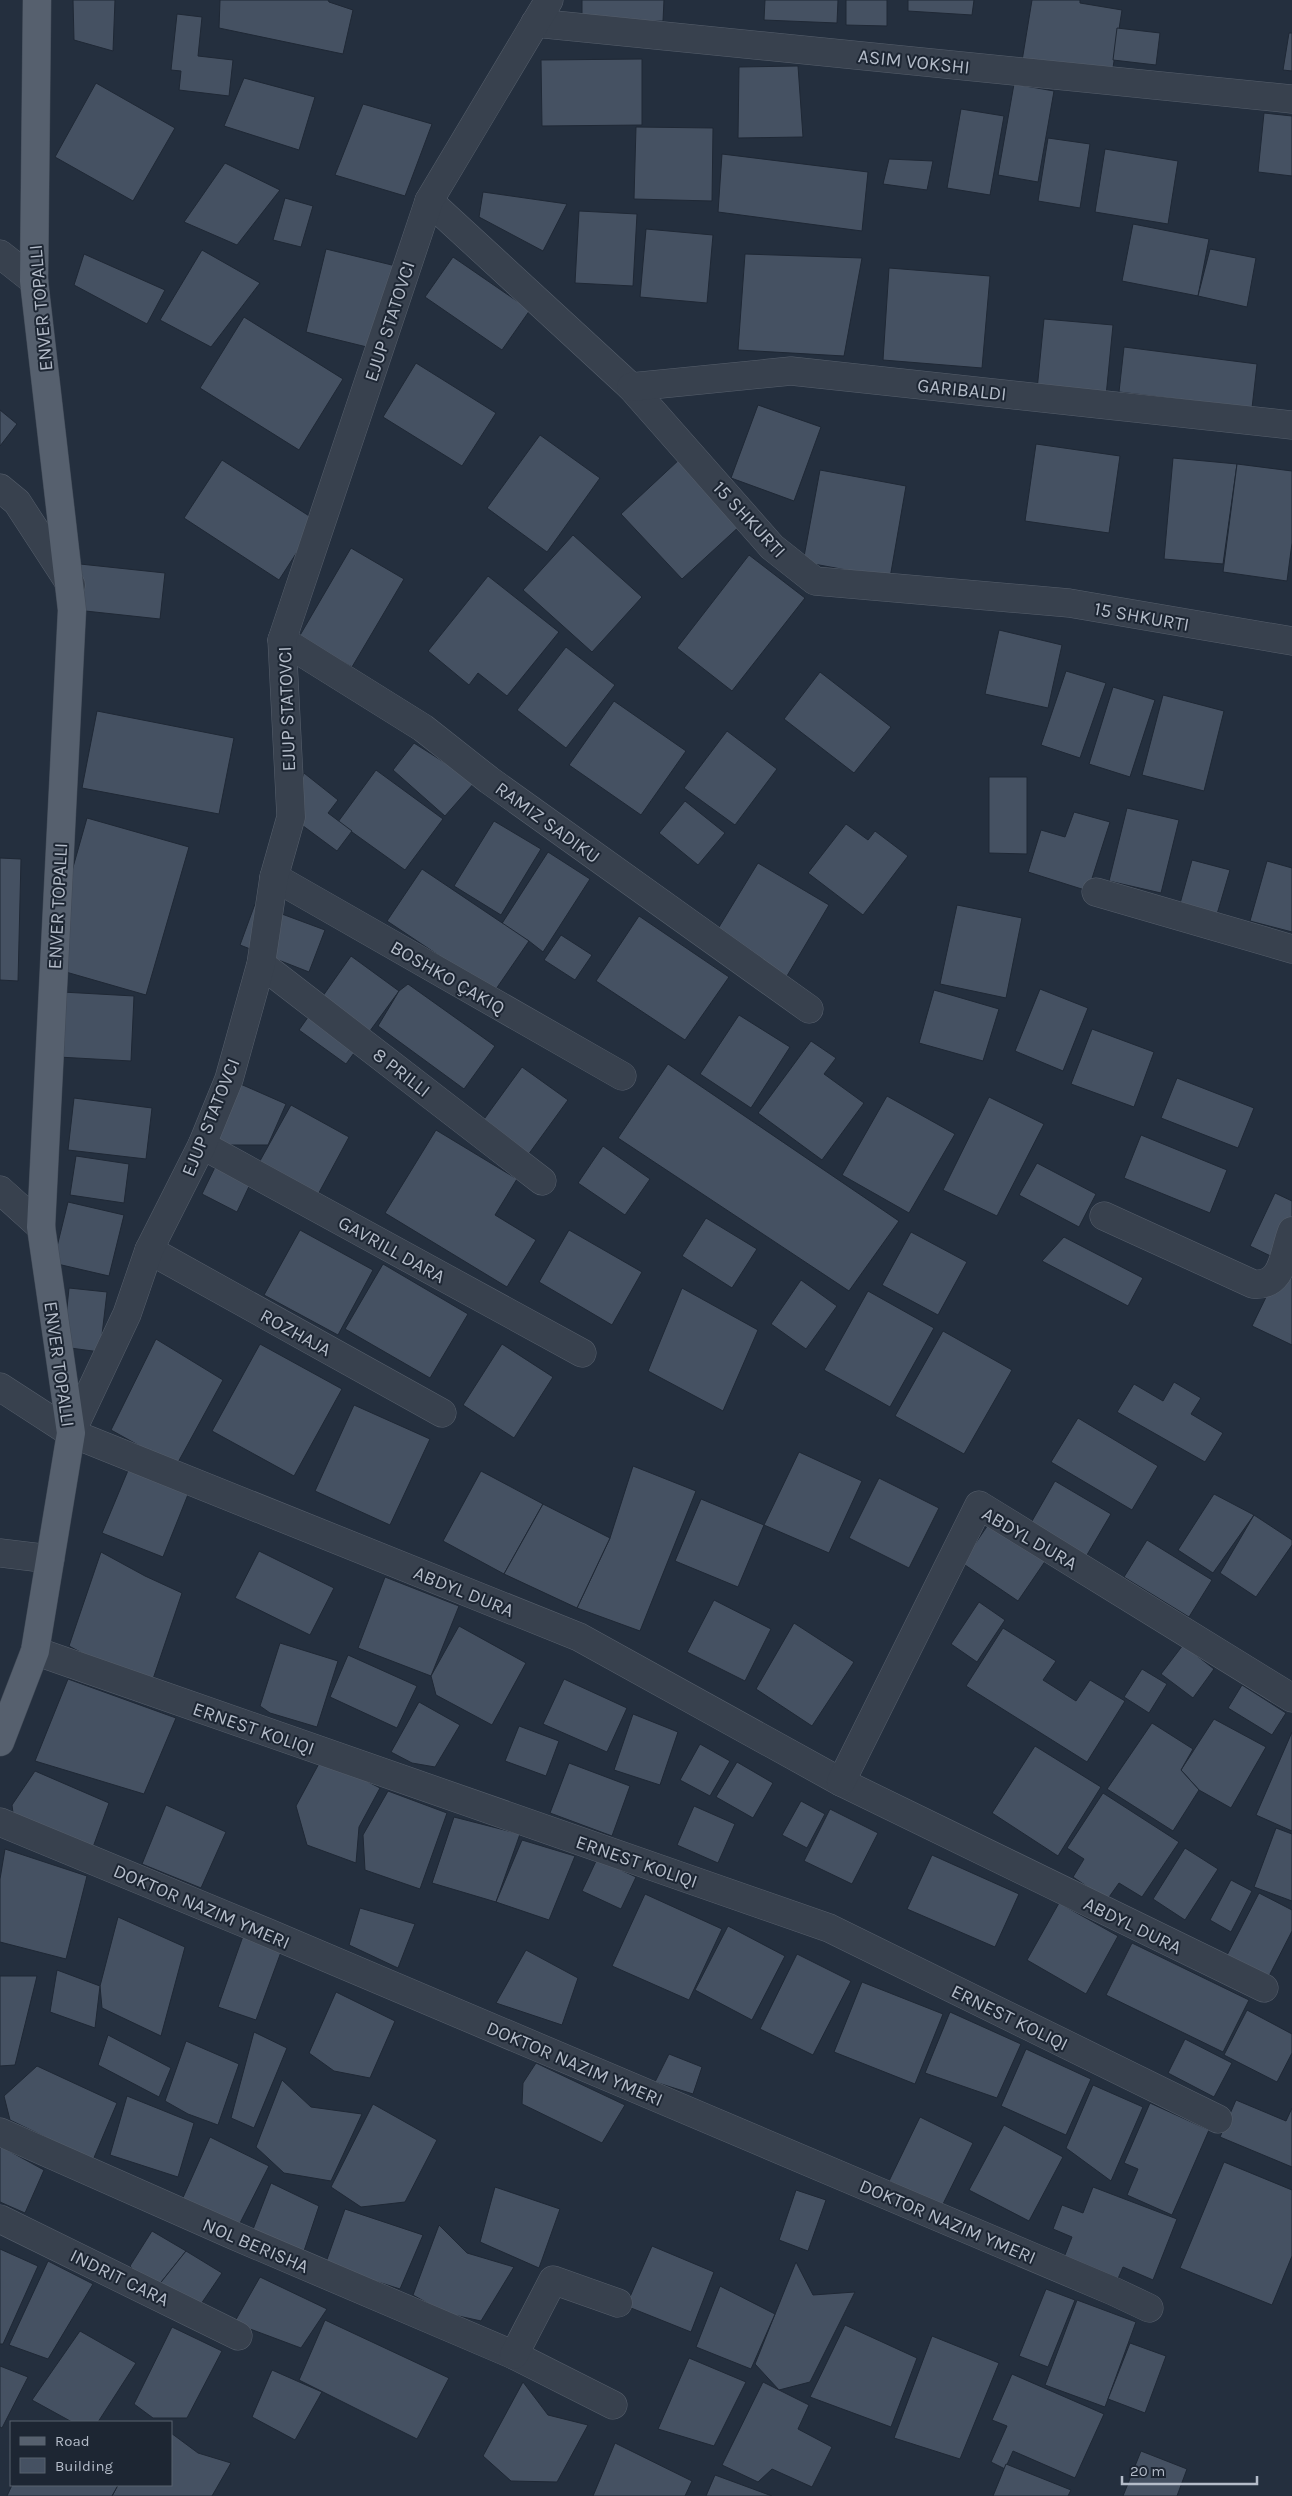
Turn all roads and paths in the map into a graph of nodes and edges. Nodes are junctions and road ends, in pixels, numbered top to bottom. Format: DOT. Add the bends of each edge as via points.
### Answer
graph roads {
  1 [pos="38,0"];
  2 [pos="549,0"];
  3 [pos="535,23"];
  4 [pos="1292,99"];
  5 [pos="429,201"];
  6 [pos="0,254"];
  7 [pos="34,281"];
  8 [pos="631,387"];
  9 [pos="1292,425"];
  10 [pos="0,488"];
  11 [pos="71,585"];
  12 [pos="282,640"];
  13 [pos="1292,641"];
  14 [pos="274,877"];
  15 [pos="1096,892"];
  16 [pos="1292,949"];
  17 [pos="261,964"];
  18 [pos="810,1009"];
  19 [pos="622,1076"];
  20 [pos="202,1145"];
  21 [pos="542,1181"];
  22 [pos="0,1190"];
  23 [pos="1104,1216"];
  24 [pos="41,1227"];
  25 [pos="1292,1231"];
  26 [pos="150,1250"];
  27 [pos="582,1354"];
  28 [pos="0,1387"];
  29 [pos="442,1413"];
  30 [pos="71,1433"];
  31 [pos="0,1553"];
  32 [pos="50,1559"];
  33 [pos="35,1651"];
  34 [pos="1292,1698"];
  35 [pos="0,1742"];
  36 [pos="841,1782"];
  37 [pos="0,1822"];
  38 [pos="1264,1988"];
  39 [pos="1218,2119"];
  40 [pos="0,2132"];
  41 [pos="0,2220"];
  42 [pos="618,2303"];
  43 [pos="1149,2308"];
  44 [pos="238,2336"];
  45 [pos="514,2355"];
  46 [pos="613,2406"];
  1 -- 7 [label="main road, ENVER TOPALLI"];
  2 -- 3 [label="street, EJUP STATOVCI"];
  3 -- 4 [label="street, ASIM VOKSHI"];
  3 -- 5 [label="street, EJUP STATOVCI"];
  5 -- 8 [label="street, 15 SHKURTI"];
  5 -- 12 [label="street, EJUP STATOVCI"];
  6 -- 7 [label="street"];
  7 -- 11 [label="main road, ENVER TOPALLI"];
  8 -- 9 [label="street, GARIBALDI" via="790,371"];
  8 -- 13 [label="street, 15 SHKURTI" via="772,547 815,582 1069,602"];
  10 -- 11 [label="street" via="17,502"];
  11 -- 24 [label="main road, ENVER TOPALLI"];
  12 -- 14 [label="street, EJUP STATOVCI" via="291,816"];
  12 -- 18 [label="street, RAMIZ SADIKU" via="423,728 489,780"];
  14 -- 17 [label="street, EJUP STATOVCI"];
  14 -- 19 [label="street, BOSHKO ÇAKIQ"];
  15 -- 16 [label="street"];
  17 -- 20 [label="street, EJUP STATOVCI" via="229,1079"];
  17 -- 21 [label="street, 8 PRILLI"];
  20 -- 26 [label="street, EJUP STATOVCI"];
  20 -- 27 [label="street, GAVRILL DARA"];
  22 -- 24 [label="street"];
  23 -- 25 [label="street" via="1253,1284 1265,1286 1273,1281 1283,1262"];
  24 -- 30 [label="main road, ENVER TOPALLI"];
  26 -- 29 [label="street, ROZHAJA"];
  26 -- 30 [label="street, EJUP STATOVCI" via="127,1314"];
  28 -- 30 [label="street, ABDYL DURA"];
  30 -- 32 [label="main road, ENVER TOPALLI"];
  30 -- 36 [label="street, ABDYL DURA" via="579,1637"];
  31 -- 32 [label="street"];
  32 -- 33 [label="main road, ENVER TOPALLI"];
  33 -- 35 [label="main road, ENVER TOPALLI"];
  33 -- 39 [label="street, ERNEST KOLIQI" via="829,1928"];
  34 -- 36 [label="street, ABDYL DURA" via="979,1505"];
  36 -- 38 [label="street, ABDYL DURA"];
  37 -- 43 [label="street, DOKTOR NAZIM YMERI"];
  40 -- 45 [label="street, NOL BERISHA"];
  41 -- 44 [label="street, INDRIT CARA"];
  42 -- 45 [label="street" via="553,2280"];
  45 -- 46 [label="street, NOL BERISHA"];
}
